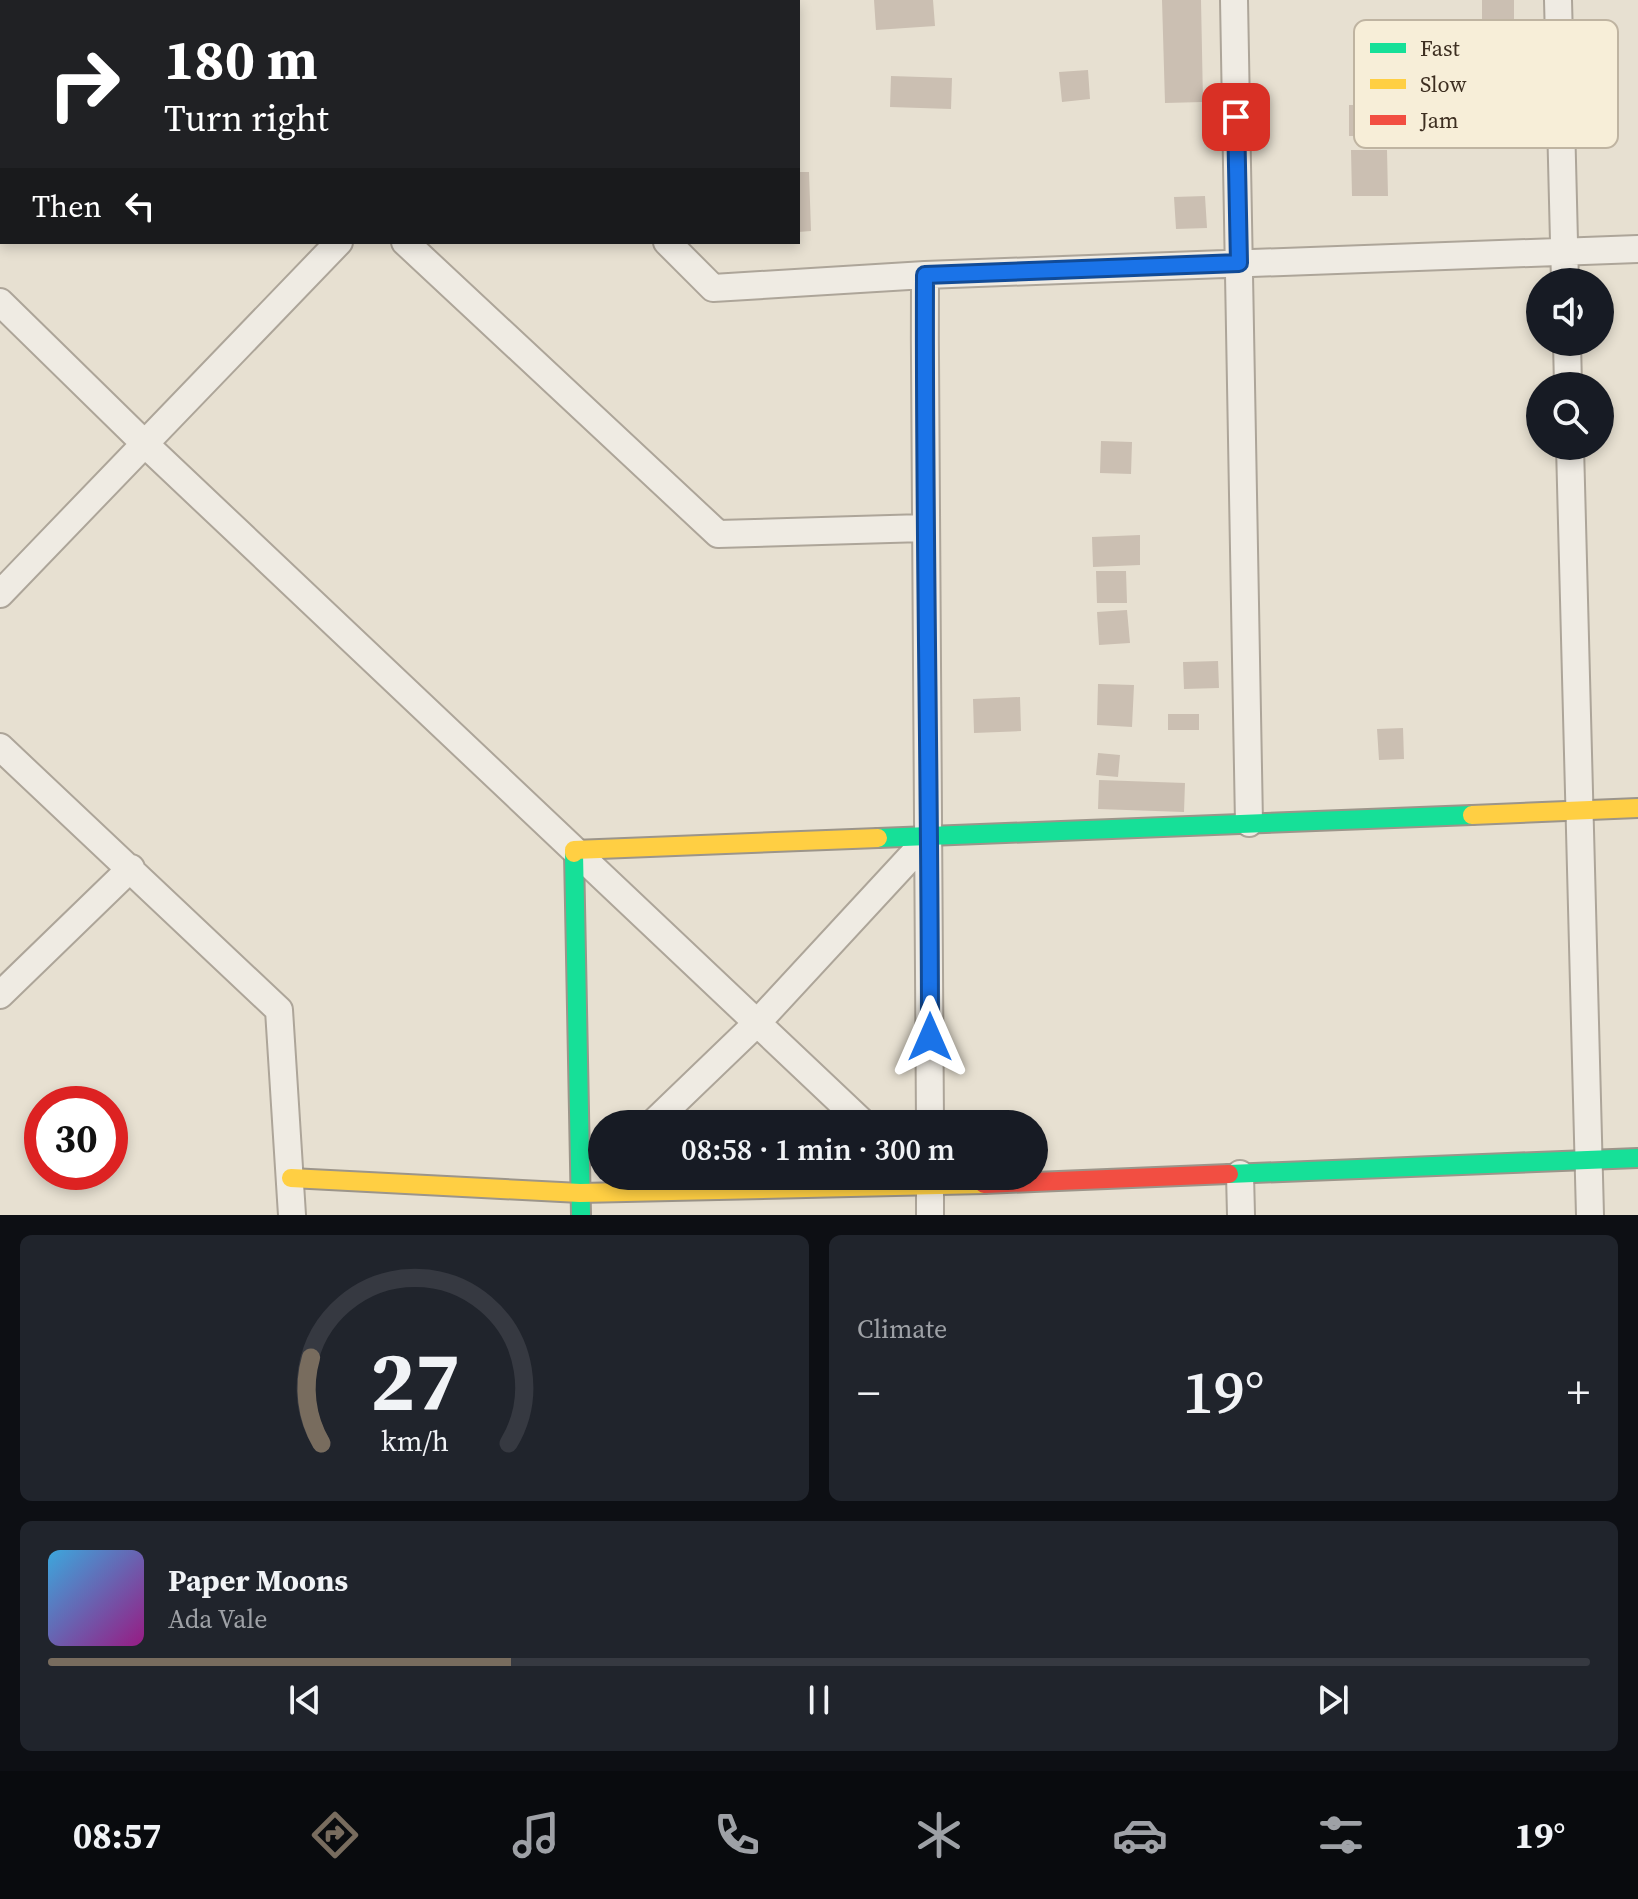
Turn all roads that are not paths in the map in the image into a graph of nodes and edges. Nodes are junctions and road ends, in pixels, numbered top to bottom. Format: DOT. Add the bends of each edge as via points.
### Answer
graph roads {
  1 [pos="1234,0"];
  2 [pos="1558,0"];
  3 [pos="1559,20"];
  4 [pos="1562,148"];
  5 [pos="337,244"];
  6 [pos="407,244"];
  7 [pos="669,244"];
  8 [pos="1638,249"];
  9 [pos="1565,251"];
  10 [pos="1239,263"];
  11 [pos="1565,268"];
  12 [pos="925,275"];
  13 [pos="0,302"];
  14 [pos="145,444"];
  15 [pos="1570,460"];
  16 [pos="924,528"];
  17 [pos="0,594"];
  18 [pos="0,747"];
  19 [pos="1638,808"];
  20 [pos="1579,810"];
  21 [pos="1249,823"];
  22 [pos="930,836"];
  23 [pos="574,850"];
  24 [pos="131,868"];
  25 [pos="0,995"];
  26 [pos="757,1023"];
  27 [pos="667,1110"];
  28 [pos="849,1110"];
  29 [pos="930,1110"];
  30 [pos="1638,1158"];
  31 [pos="1589,1160"];
  32 [pos="1240,1174"];
  33 [pos="1048,1177"];
  34 [pos="291,1178"];
  35 [pos="774,1190"];
  36 [pos="927,1190"];
  37 [pos="581,1204"];
  38 [pos="292,1215"];
  39 [pos="930,1215"];
  40 [pos="1241,1215"];
  41 [pos="1590,1215"];
  1 -- 10 [label="street"];
  2 -- 3 [label="street"];
  4 -- 9 [label="street"];
  5 -- 14 [label="street"];
  6 -- 16 [label="street" via="718,534"];
  7 -- 12 [label="street" via="713,288"];
  8 -- 9 [label="street"];
  9 -- 10 [label="street"];
  9 -- 11 [label="street"];
  10 -- 12 [label="street"];
  10 -- 21 [label="street"];
  12 -- 16 [label="street"];
  13 -- 14 [label="street"];
  14 -- 17 [label="street"];
  14 -- 23 [label="street"];
  15 -- 20 [label="street"];
  16 -- 22 [label="street"];
  18 -- 24 [label="street"];
  19 -- 20 [label="street"];
  20 -- 21 [label="street"];
  20 -- 31 [label="street"];
  21 -- 22 [label="street"];
  22 -- 23 [label="street"];
  22 -- 26 [label="street"];
  22 -- 29 [label="street"];
  23 -- 26 [label="street"];
  23 -- 37 [label="street"];
  24 -- 25 [label="street"];
  24 -- 34 [label="street" via="279,1010"];
  26 -- 27 [label="street"];
  26 -- 28 [label="street"];
  30 -- 31 [label="street"];
  31 -- 32 [label="street"];
  31 -- 41 [label="street"];
  32 -- 33 [label="street"];
  32 -- 40 [label="street"];
  34 -- 37 [label="street"];
  34 -- 38 [label="street"];
  35 -- 37 [label="street"];
  36 -- 39 [label="street"];
}
